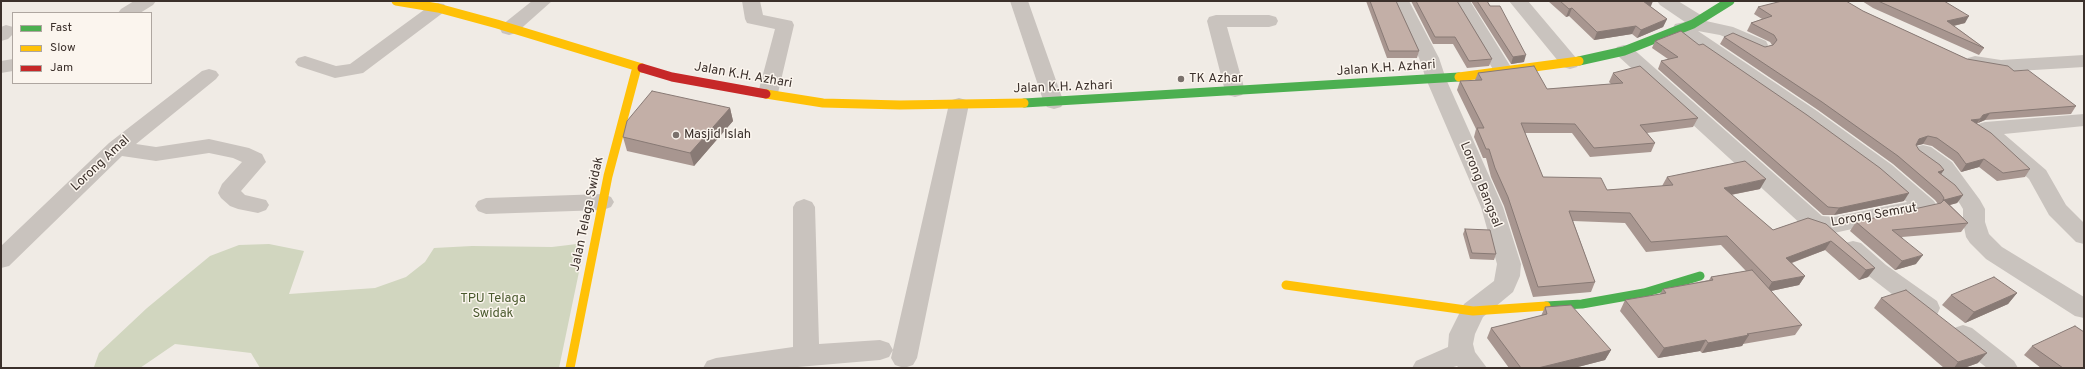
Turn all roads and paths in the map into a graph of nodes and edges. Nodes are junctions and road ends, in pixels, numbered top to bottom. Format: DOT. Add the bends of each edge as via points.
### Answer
graph roads {
  1 [pos="147,1"];
  2 [pos="396,1"];
  3 [pos="543,1"];
  4 [pos="751,1"];
  5 [pos="1019,1"];
  6 [pos="1400,1"];
  7 [pos="1461,1"];
  8 [pos="1518,1"];
  9 [pos="1666,1"];
  10 [pos="1730,1"];
  11 [pos="438,8"];
  12 [pos="129,12"];
  13 [pos="1269,21"];
  14 [pos="1695,22"];
  15 [pos="509,29"];
  16 [pos="1762,47"];
  17 [pos="1624,51"];
  18 [pos="1957,56"];
  19 [pos="2084,61"];
  20 [pos="304,62"];
  21 [pos="1570,63"];
  22 [pos="12,65"];
  23 [pos="1,67"];
  24 [pos="637,67"];
  25 [pos="1504,72"];
  26 [pos="209,75"];
  27 [pos="1436,79"];
  28 [pos="1235,91"];
  29 [pos="768,93"];
  30 [pos="1054,103"];
  31 [pos="959,104"];
  32 [pos="2084,120"];
  33 [pos="117,148"];
  34 [pos="1923,152"];
  35 [pos="603,202"];
  36 [pos="258,205"];
  37 [pos="486,206"];
  38 [pos="804,207"];
  39 [pos="1827,225"];
  40 [pos="2084,236"];
  41 [pos="1,260"];
  42 [pos="1700,276"];
  43 [pos="1286,285"];
  44 [pos="2084,309"];
  45 [pos="1473,310"];
  46 [pos="880,350"];
  47 [pos="806,355"];
  48 [pos="904,358"];
  49 [pos="1469,362"];
  50 [pos="770,364"];
  51 [pos="570,368"];
  52 [pos="716,368"];
  53 [pos="1425,368"];
  54 [pos="2005,368"];
  1 -- 12 [label="street"];
  2 -- 11 [label="street, Jalan K.H. Azhari"];
  3 -- 15 [label="street"];
  4 -- 29 [label="street" via="754,19 785,25"];
  5 -- 30 [label="street"];
  6 -- 27 [label="street, Lorong Bangsal" via="1429,58"];
  7 -- 25 [label="street"];
  8 -- 21 [label="street"];
  9 -- 14 [label="street"];
  10 -- 14 [label="street, Jalan K.H. Azhari"];
  11 -- 15 [label="street, Jalan K.H. Azhari"];
  11 -- 20 [label="street" via="356,69 335,72"];
  13 -- 28 [label="street" via="1216,21"];
  14 -- 16 [label="street" via="1726,31"];
  14 -- 17 [label="street, Jalan K.H. Azhari"];
  14 -- 39 [label="street, Lorong Semrut" via="1926,206"];
  15 -- 24 [label="street, Jalan K.H. Azhari"];
  17 -- 21 [label="street, Jalan K.H. Azhari"];
  17 -- 39 [label="street, Lorong Semrut" via="1811,220"];
  18 -- 19 [label="street" via="2001,66"];
  21 -- 25 [label="street, Jalan K.H. Azhari"];
  22 -- 23 [label="street"];
  24 -- 29 [label="street, Jalan K.H. Azhari" via="721,87"];
  24 -- 35 [label="street, Jalan Telaga Swidak"];
  25 -- 27 [label="street, Jalan K.H. Azhari"];
  26 -- 33 [label="street, Lorong Amal"];
  27 -- 28 [label="street, Jalan K.H. Azhari"];
  27 -- 45 [label="street, Lorong Bangsal" via="1492,207 1509,264 1504,286"];
  28 -- 30 [label="street, Jalan K.H. Azhari"];
  29 -- 31 [label="street, Jalan K.H. Azhari" via="823,103"];
  30 -- 31 [label="street, Jalan K.H. Azhari"];
  31 -- 48 [label="street"];
  32 -- 40 [label="street" via="1985,129 2038,175 2057,210"];
  33 -- 36 [label="street" via="156,154 198,147 219,147 247,156 255,162 233,184 229,193 238,201"];
  33 -- 41 [label="street, Lorong Amal"];
  34 -- 44 [label="street" via="1944,167 1969,200 1974,209 1978,237 1994,253"];
  35 -- 37 [label="street"];
  35 -- 51 [label="street, Jalan Telaga Swidak"];
  38 -- 47 [label="street"];
  39 -- 54 [label="street" via="1878,271"];
  42 -- 45 [label="street" via="1644,293 1582,304"];
  43 -- 45 [label="street"];
  45 -- 49 [label="street, Lorong Bangsal" via="1460,344"];
  46 -- 47 [label="street"];
  47 -- 50 [label="street"];
  49 -- 53 [label="street" via="1451,356"];
  50 -- 52 [label="street"];
}
